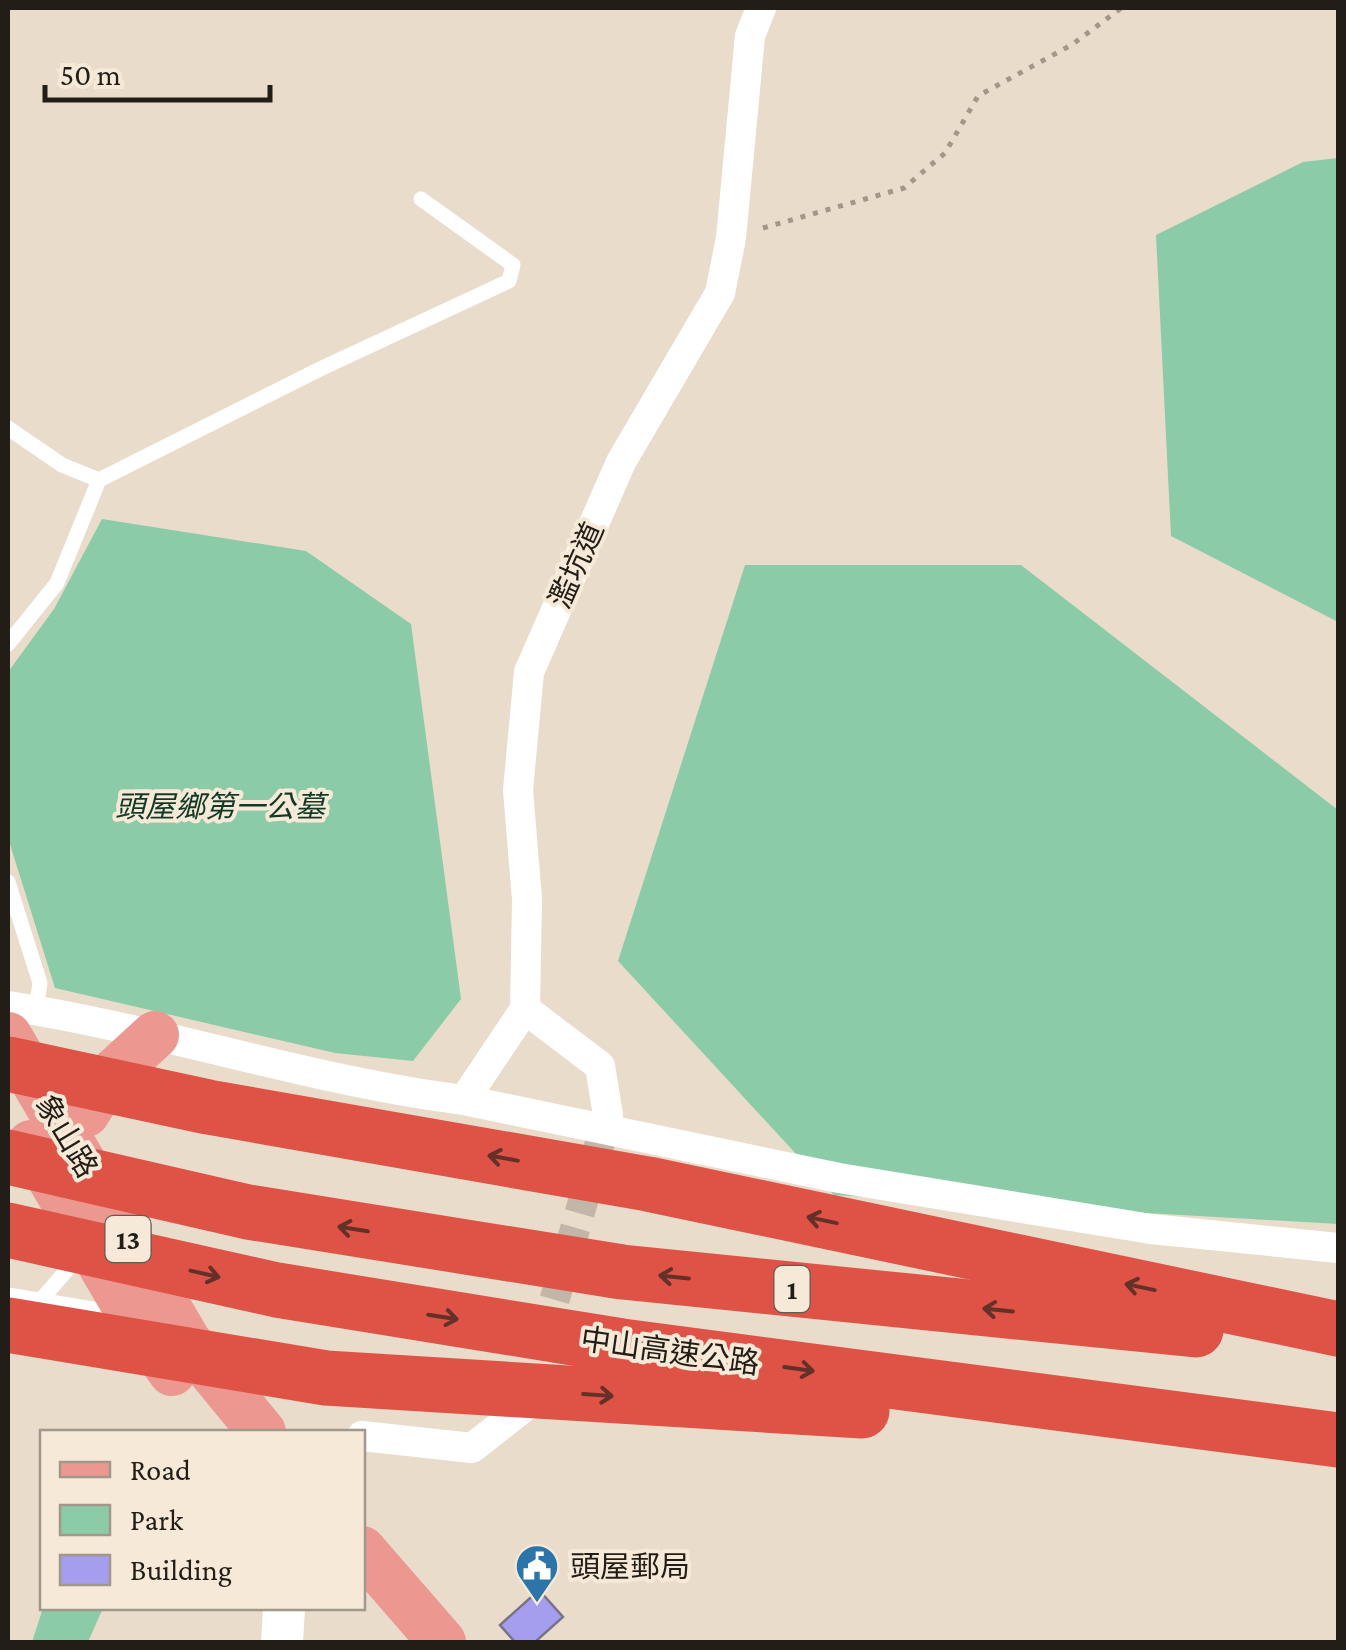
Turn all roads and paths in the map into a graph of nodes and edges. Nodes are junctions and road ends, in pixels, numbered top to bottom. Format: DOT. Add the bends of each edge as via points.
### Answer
graph roads {
  1 [pos="761,8"];
  2 [pos="1121,8"];
  3 [pos="421,199"];
  4 [pos="732,238"];
  5 [pos="8,428"];
  6 [pos="99,480"];
  7 [pos="8,644"];
  8 [pos="8,882"];
  9 [pos="525,1009"];
  10 [pos="17,1017"];
  11 [pos="155,1035"];
  12 [pos="8,1064"];
  13 [pos="464,1100"];
  14 [pos="8,1102"];
  15 [pos="608,1115"];
  16 [pos="68,1142"];
  17 [pos="8,1156"];
  18 [pos="8,1230"];
  19 [pos="88,1245"];
  20 [pos="1338,1248"];
  21 [pos="8,1295"];
  22 [pos="24,1313"];
  23 [pos="154,1318"];
  24 [pos="1338,1329"];
  25 [pos="1338,1345"];
  26 [pos="522,1408"];
  27 [pos="219,1430"];
  28 [pos="260,1430"];
  29 [pos="365,1436"];
  30 [pos="1329,1439"];
  31 [pos="365,1553"];
  32 [pos="365,1603"];
  33 [pos="284,1610"];
  34 [pos="282,1642"];
  35 [pos="402,1642"];
  36 [pos="442,1642"];
  1 -- 4 [label="street, 濫坑道" via="750,36"];
  2 -- 4 [label="path" via="1073,44 978,96 945,154 904,188"];
  3 -- 6 [label="lane" via="512,266 509,281"];
  4 -- 9 [label="street, 濫坑道" via="720,293 621,462 529,672 518,790 528,899"];
  5 -- 6 [label="lane" via="62,465"];
  6 -- 7 [label="lane" via="57,583"];
  8 -- 10 [label="lane" via="40,983"];
  9 -- 13 [label="street"];
  9 -- 15 [label="street" via="600,1066"];
  10 -- 11 [label="street"];
  10 -- 16 [label="main road, 象山路 / 13"];
  11 -- 13 [label="street"];
  11 -- 16 [label="main road" via="106,1079"];
  24 -- 12 [label="highway, one-way" via="648,1184 208,1107"];
  13 -- 20 [label="street" via="838,1178 1150,1229"];
  14 -- 19 [label="main road, 象山路 / 13"];
  16 -- 23 [label="main road, 象山路 / 13"];
  25 -- 17 [label="highway, 1, one-way" via="622,1272 248,1212"];
  18 -- 30 [label="highway, 中山高速公路, one-way" via="277,1290 622,1346"];
  19 -- 22 [label="lane"];
  19 -- 23 [label="main road, 象山路 / 13"];
  21 -- 22 [label="lane"];
  22 -- 23 [label="lane"];
  22 -- 30 [label="highway, one-way" via="326,1378"];
  23 -- 27 [label="main road, 象山路 / 13"];
  23 -- 28 [label="main road, 象山路 / 13" via="187,1341"];
  26 -- 29 [label="street" via="472,1448"];
  31 -- 36 [label="main road"];
  32 -- 35 [label="main road"];
  33 -- 34 [label="main road"];
}
